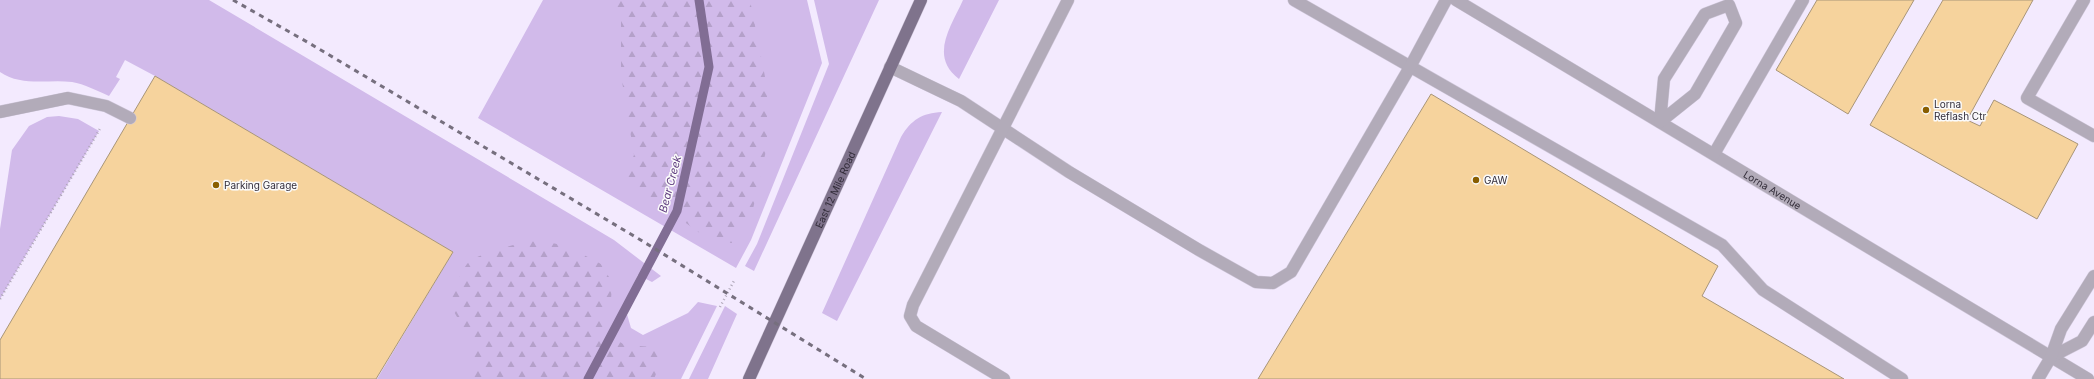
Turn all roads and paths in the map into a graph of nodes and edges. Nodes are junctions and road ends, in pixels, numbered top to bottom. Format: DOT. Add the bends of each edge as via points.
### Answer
graph roads {
  1 [pos="921,0"];
  2 [pos="1068,0"];
  3 [pos="1294,0"];
  4 [pos="1446,0"];
  5 [pos="1456,0"];
  6 [pos="1803,0"];
  7 [pos="2084,0"];
  8 [pos="1728,2"];
  9 [pos="890,67"];
  10 [pos="1410,67"];
  11 [pos="112,109"];
  12 [pos="0,112"];
  13 [pos="130,118"];
  14 [pos="1660,122"];
  15 [pos="1003,130"];
  16 [pos="2094,136"];
  17 [pos="1714,154"];
  18 [pos="2094,276"];
  19 [pos="735,279"];
  20 [pos="0,299"];
  21 [pos="720,307"];
  22 [pos="2094,322"];
  23 [pos="2051,357"];
  24 [pos="749,379"];
  25 [pos="1004,379"];
  26 [pos="1902,379"];
  27 [pos="2038,379"];
  28 [pos="2088,379"];
  1 -- 9 [label="main road, East 12 Mile Road"];
  2 -- 15 [label="street"];
  3 -- 10 [label="street"];
  4 -- 10 [label="street"];
  5 -- 14 [label="street, Lorna Avenue"];
  6 -- 17 [label="street"];
  7 -- 16 [label="street" via="2027,98"];
  8 -- 14 [label="street" via="1705,14 1664,79"];
  8 -- 14 [label="street" via="1736,23 1725,43 1694,94"];
  9 -- 15 [label="street" via="961,101"];
  9 -- 24 [label="main road, East 12 Mile Road"];
  10 -- 15 [label="street" via="1291,272 1274,283 1256,282 1199,250"];
  10 -- 26 [label="street" via="1722,245 1763,290"];
  11 -- 12 [label="street" via="68,98"];
  11 -- 13 [label="street"];
  11 -- 20 [label="path"];
  14 -- 17 [label="street, Lorna Avenue"];
  15 -- 25 [label="street" via="913,305 910,316 916,326"];
  17 -- 23 [label="street, Lorna Avenue"];
  18 -- 23 [label="street" via="2061,329"];
  19 -- 21 [label="path"];
  22 -- 23 [label="street" via="2082,341"];
  23 -- 27 [label="street"];
  23 -- 28 [label="street, Lorna Avenue"];
}
